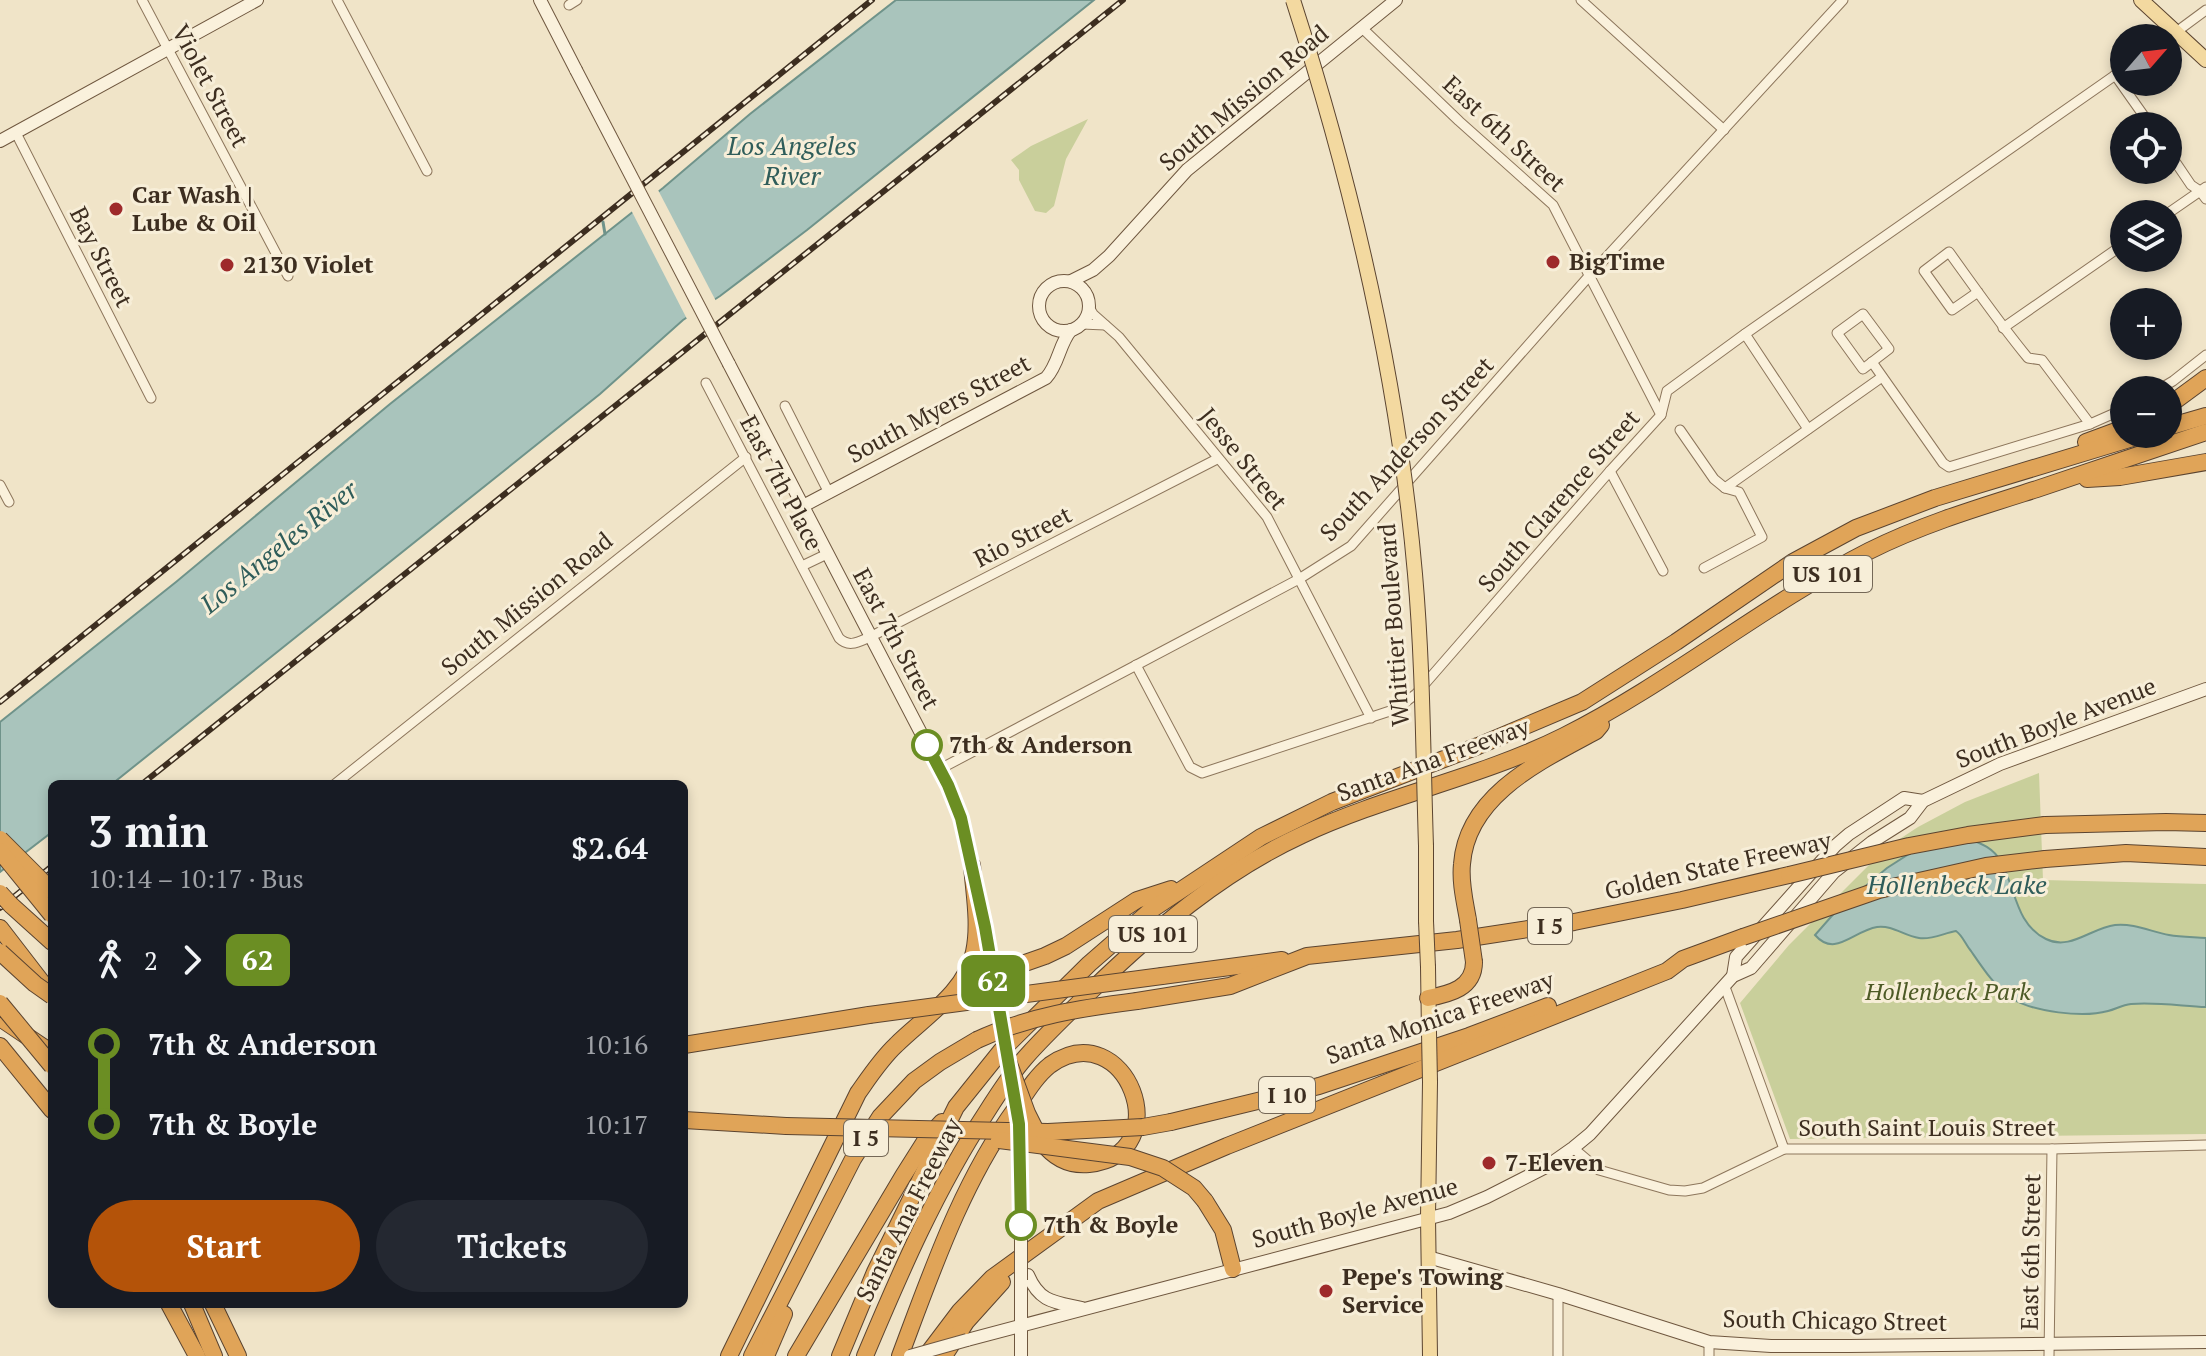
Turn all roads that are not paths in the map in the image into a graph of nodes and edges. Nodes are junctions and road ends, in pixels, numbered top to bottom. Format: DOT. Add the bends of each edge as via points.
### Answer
graph roads {
  1 [pos="142,0"];
  2 [pos="257,0"];
  3 [pos="337,0"];
  4 [pos="540,0"];
  5 [pos="1293,0"];
  6 [pos="1396,0"];
  7 [pos="1581,0"];
  8 [pos="1843,0"];
  9 [pos="2141,0"];
  10 [pos="2206,10"];
  11 [pos="2162,24"];
  12 [pos="1362,28"];
  13 [pos="2182,28"];
  14 [pos="2182,42"];
  15 [pos="168,49"];
  16 [pos="2206,60"];
  17 [pos="2110,79"];
  18 [pos="1724,130"];
  19 [pos="16,133"];
  20 [pos="0,141"];
  21 [pos="427,171"];
  22 [pos="2182,172"];
  23 [pos="2204,192"];
  24 [pos="2182,205"];
  25 [pos="2110,254"];
  26 [pos="1093,270"];
  27 [pos="1590,275"];
  28 [pos="288,276"];
  29 [pos="1071,281"];
  30 [pos="1978,292"];
  31 [pos="1088,302"];
  32 [pos="1105,325"];
  33 [pos="1050,327"];
  34 [pos="1076,327"];
  35 [pos="2003,328"];
  36 [pos="1745,334"];
  37 [pos="1058,355"];
  38 [pos="2206,355"];
  39 [pos="1872,362"];
  40 [pos="2179,376"];
  41 [pos="1882,377"];
  42 [pos="2206,378"];
  43 [pos="706,383"];
  44 [pos="2182,396"];
  45 [pos="151,398"];
  46 [pos="785,406"];
  47 [pos="1661,415"];
  48 [pos="2110,415"];
  49 [pos="2206,416"];
  50 [pos="2182,423"];
  51 [pos="2090,424"];
  52 [pos="1808,429"];
  53 [pos="1680,430"];
  54 [pos="2206,432"];
  55 [pos="2110,433"];
  56 [pos="2110,445"];
  57 [pos="746,457"];
  58 [pos="1217,459"];
  59 [pos="2206,462"];
  60 [pos="1610,471"];
  61 [pos="2061,481"];
  62 [pos="0,485"];
  63 [pos="1725,488"];
  64 [pos="829,493"];
  65 [pos="1935,498"];
  66 [pos="9,502"];
  67 [pos="803,506"];
  68 [pos="827,554"];
  69 [pos="802,566"];
  70 [pos="1704,568"];
  71 [pos="1663,571"];
  72 [pos="1299,579"];
  73 [pos="870,637"];
  74 [pos="845,643"];
  75 [pos="1136,665"];
  76 [pos="2206,689"];
  77 [pos="1615,708"];
  78 [pos="1371,718"];
  79 [pos="940,769"];
  80 [pos="340,780"];
  81 [pos="1923,801"];
  82 [pos="2206,820"];
  83 [pos="0,839"];
  84 [pos="0,851"];
  85 [pos="2206,857"];
  86 [pos="972,865"];
  87 [pos="1192,882"];
  88 [pos="48,887"];
  89 [pos="0,893"];
  90 [pos="48,910"];
  91 [pos="0,928"];
  92 [pos="48,938"];
  93 [pos="0,952"];
  94 [pos="1307,956"];
  95 [pos="1683,959"];
  96 [pos="991,972"];
  97 [pos="1733,976"];
  98 [pos="1725,987"];
  99 [pos="48,991"];
  100 [pos="48,993"];
  101 [pos="1428,998"];
  102 [pos="0,1003"];
  103 [pos="0,1018"];
  104 [pos="688,1044"];
  105 [pos="0,1046"];
  106 [pos="48,1050"];
  107 [pos="48,1061"];
  108 [pos="1008,1061"];
  109 [pos="48,1105"];
  110 [pos="956,1107"];
  111 [pos="688,1120"];
  112 [pos="707,1122"];
  113 [pos="688,1125"];
  114 [pos="914,1130"];
  115 [pos="2206,1145"];
  116 [pos="1573,1148"];
  117 [pos="1784,1149"];
  118 [pos="2052,1149"];
  119 [pos="1428,1217"];
  120 [pos="1022,1248"];
  121 [pos="1428,1257"];
  122 [pos="1233,1269"];
  123 [pos="796,1270"];
  124 [pos="1025,1278"];
  125 [pos="1558,1294"];
  126 [pos="171,1308"];
  127 [pos="194,1308"];
  128 [pos="218,1308"];
  129 [pos="1086,1308"];
  130 [pos="1021,1326"];
  131 [pos="1709,1342"];
  132 [pos="2206,1342"];
  133 [pos="236,1350"];
  134 [pos="2050,1350"];
  135 [pos="1849,1351"];
  136 [pos="197,1356"];
  137 [pos="214,1356"];
  138 [pos="729,1356"];
  139 [pos="752,1356"];
  140 [pos="766,1356"];
  141 [pos="796,1356"];
  142 [pos="840,1356"];
  143 [pos="865,1356"];
  144 [pos="900,1356"];
  145 [pos="910,1356"];
  146 [pos="926,1356"];
  147 [pos="944,1356"];
  148 [pos="1021,1356"];
  149 [pos="1430,1356"];
  150 [pos="1558,1356"];
  151 [pos="1709,1356"];
  1 -- 15 [label="street, Violet Street"];
  2 -- 15 [label="main road"];
  3 -- 21 [label="street"];
  4 -- 67 [label="main road, East 7th Street, bridge"];
  5 -- 101 [label="main road, Whittier Boulevard, bridge" via="1353,208 1390,382 1407,497 1421,659"];
  6 -- 12 [label="main road, South Mission Road"];
  7 -- 18 [label="street"];
  8 -- 18 [label="street, South Anderson Street"];
  9 -- 11 [label="main road"];
  10 -- 13 [label="street"];
  12 -- 26 [label="main road, South Mission Road" via="1187,170"];
  12 -- 27 [label="street, East 6th Street" via="1553,205"];
  14 -- 16 [label="main road"];
  15 -- 19 [label="main road"];
  15 -- 28 [label="street, Violet Street"];
  17 -- 36 [label="street, South Clarence Street"];
  18 -- 27 [label="street, South Anderson Street"];
  19 -- 20 [label="main road"];
  19 -- 45 [label="street, Bay Street"];
  22 -- 23 [label="street"];
  23 -- 24 [label="street"];
  25 -- 35 [label="street"];
  26 -- 29 [label="main road, South Mission Road"];
  26 -- 31 [label="main road"];
  27 -- 47 [label="street, East 6th Street"];
  27 -- 72 [label="street, South Anderson Street" via="1351,546"];
  29 -- 31 [label="main road"];
  29 -- 33 [label="main road" via="1054,282 1042,293 1038,309"];
  30 -- 30 [label="street" via="1952,310 1924,271 1949,252"];
  30 -- 35 [label="street"];
  31 -- 32 [label="street, Jesse Street"];
  31 -- 34 [label="main road" via="1087,315"];
  32 -- 34 [label="street"];
  32 -- 58 [label="street, Jesse Street"];
  33 -- 34 [label="main road"];
  33 -- 37 [label="main road, South Myers Street"];
  34 -- 37 [label="main road, South Myers Street"];
  35 -- 51 [label="street" via="2028,358 2042,360"];
  36 -- 47 [label="street, South Clarence Street" via="1667,391"];
  36 -- 52 [label="street"];
  37 -- 64 [label="main road, South Myers Street" via="1046,378"];
  38 -- 40 [label="street"];
  39 -- 39 [label="street" via="1889,349 1863,314 1837,333 1863,369"];
  39 -- 41 [label="street"];
  41 -- 51 [label="street" via="1949,467"];
  41 -- 52 [label="street"];
  42 -- 44 [label="highway"];
  43 -- 57 [label="street, East 7th Place"];
  46 -- 64 [label="street"];
  47 -- 60 [label="street, South Clarence Street"];
  48 -- 51 [label="street"];
  49 -- 50 [label="highway"];
  52 -- 63 [label="street"];
  53 -- 63 [label="street"];
  54 -- 61 [label="highway, Santa Ana Freeway / US 101"];
  55 -- 65 [label="highway"];
  56 -- 65 [label="highway, Santa Ana Freeway / US 101"];
  57 -- 69 [label="street, East 7th Place"];
  57 -- 80 [label="street, South Mission Road"];
  58 -- 72 [label="street, Jesse Street" via="1267,517"];
  58 -- 73 [label="street, Rio Street"];
  59 -- 61 [label="highway"];
  60 -- 71 [label="street"];
  60 -- 78 [label="street, South Clarence Street" via="1416,694"];
  61 -- 77 [label="highway, Santa Ana Freeway / US 101" via="1926,524 1874,548 1791,593"];
  62 -- 66 [label="street"];
  63 -- 70 [label="street" via="1739,492 1762,537"];
  64 -- 67 [label="main road, South Myers Street"];
  65 -- 87 [label="highway, Santa Ana Freeway / US 101" via="1856,528 1793,562 1582,702 1332,802 1261,837"];
  67 -- 68 [label="main road, East 7th Street"];
  68 -- 69 [label="street"];
  68 -- 73 [label="main road, East 7th Street"];
  69 -- 74 [label="street, East 7th Place"];
  72 -- 75 [label="street, South Anderson Street"];
  72 -- 78 [label="street, Jesse Street"];
  73 -- 74 [label="street, Rio Street"];
  73 -- 79 [label="main road, East 7th Street"];
  75 -- 78 [label="street, South Clarence Street" via="1190,767 1202,773"];
  75 -- 79 [label="street, South Anderson Street"];
  76 -- 81 [label="main road, South Boyle Avenue" via="2000,764"];
  77 -- 101 [label="highway, bridge" via="1596,731 1523,772 1488,804 1463,853 1473,974 1451,993"];
  77 -- 143 [label="highway, Santa Ana Freeway / US 101" via="1512,759 1296,838 1223,881 1156,931 1023,1060 986,1112 903,1265"];
  79 -- 86 [label="main road, East 7th Street" via="961,818"];
  81 -- 97 [label="main road, South Boyle Avenue" via="1910,818 1834,872 1751,968"];
  81 -- 97 [label="main road, South Boyle Avenue" via="1904,798 1835,846 1736,957"];
  82 -- 94 [label="highway, Golden State Freeway / I 5, bridge" via="2045,825 1968,835 1574,922"];
  83 -- 88 [label="highway, bridge"];
  84 -- 90 [label="highway, bridge"];
  85 -- 95 [label="highway, bridge" via="2126,853 1973,868 1879,890"];
  86 -- 96 [label="main road, East 7th Street"];
  86 -- 138 [label="highway" via="976,930 968,970 880,1062 858,1093"];
  87 -- 96 [label="highway" via="1137,900 1045,956"];
  87 -- 110 [label="highway, Santa Ana Freeway / US 101" via="1089,964 1001,1051"];
  89 -- 92 [label="highway, bridge"];
  91 -- 99 [label="highway, bridge"];
  93 -- 100 [label="highway, bridge"];
  94 -- 104 [label="highway, bridge"];
  94 -- 123 [label="highway, Golden State Freeway / I 5, bridge" via="1230,986 1020,1023 940,1062 880,1117"];
  95 -- 114 [label="highway, Santa Monica Freeway / I 10, bridge" via="1319,1086 1171,1122 1095,1131"];
  95 -- 120 [label="highway" via="1667,971 1140,1182"];
  96 -- 108 [label="main road, East 7th Street, bridge"];
  97 -- 98 [label="main road, South Boyle Avenue"];
  98 -- 116 [label="main road, South Boyle Avenue"];
  98 -- 117 [label="street"];
  101 -- 119 [label="main road, Whittier Boulevard, bridge"];
  102 -- 107 [label="highway, bridge"];
  103 -- 106 [label="highway, bridge"];
  105 -- 109 [label="highway"];
  108 -- 120 [label="main road, East 7th Street, bridge" via="1019,1124"];
  108 -- 144 [label="highway, bridge" via="1027,1113 1042,1142 1063,1161 1103,1161 1120,1152 1134,1132 1135,1094 1113,1064 1088,1054 1073,1055 1044,1070 1031,1085 1009,1117 966,1193"];
  110 -- 141 [label="highway" via="927,1138"];
  110 -- 142 [label="highway, Santa Ana Freeway / US 101"];
  111 -- 112 [label="highway, Santa Monica Freeway / I 10"];
  112 -- 113 [label="highway"];
  112 -- 114 [label="highway, Santa Monica Freeway / I 10, bridge"];
  114 -- 122 [label="highway, bridge" via="1130,1157 1163,1168 1205,1201 1223,1230"];
  115 -- 118 [label="street, South Saint Louis Street"];
  116 -- 117 [label="street, South Saint Louis Street" via="1599,1170 1685,1191 1703,1188"];
  116 -- 119 [label="main road, South Boyle Avenue" via="1487,1197"];
  117 -- 118 [label="street, South Saint Louis Street"];
  118 -- 134 [label="street, East 6th Street"];
  119 -- 121 [label="main road, Whittier Boulevard"];
  119 -- 122 [label="main road, South Boyle Avenue"];
  120 -- 124 [label="main road, East 7th Street, bridge"];
  120 -- 146 [label="highway" via="980,1289"];
  120 -- 147 [label="highway"];
  121 -- 125 [label="main road, South Chicago Street"];
  121 -- 149 [label="main road, Whittier Boulevard"];
  122 -- 129 [label="main road, South Boyle Avenue"];
  123 -- 139 [label="highway, Golden State Freeway / I 5"];
  123 -- 140 [label="highway"];
  124 -- 129 [label="main road" via="1055,1302"];
  124 -- 130 [label="main road, East 7th Street"];
  125 -- 131 [label="main road, South Chicago Street"];
  125 -- 150 [label="street"];
  126 -- 136 [label="highway"];
  127 -- 137 [label="highway"];
  128 -- 133 [label="highway"];
  129 -- 130 [label="main road, South Boyle Avenue"];
  130 -- 145 [label="main road, South Boyle Avenue, bridge"];
  130 -- 148 [label="main road, East 7th Street"];
  131 -- 135 [label="main road, South Chicago Street"];
  131 -- 151 [label="street"];
  132 -- 134 [label="main road, South Chicago Street"];
  134 -- 135 [label="main road, South Chicago Street"];
}
